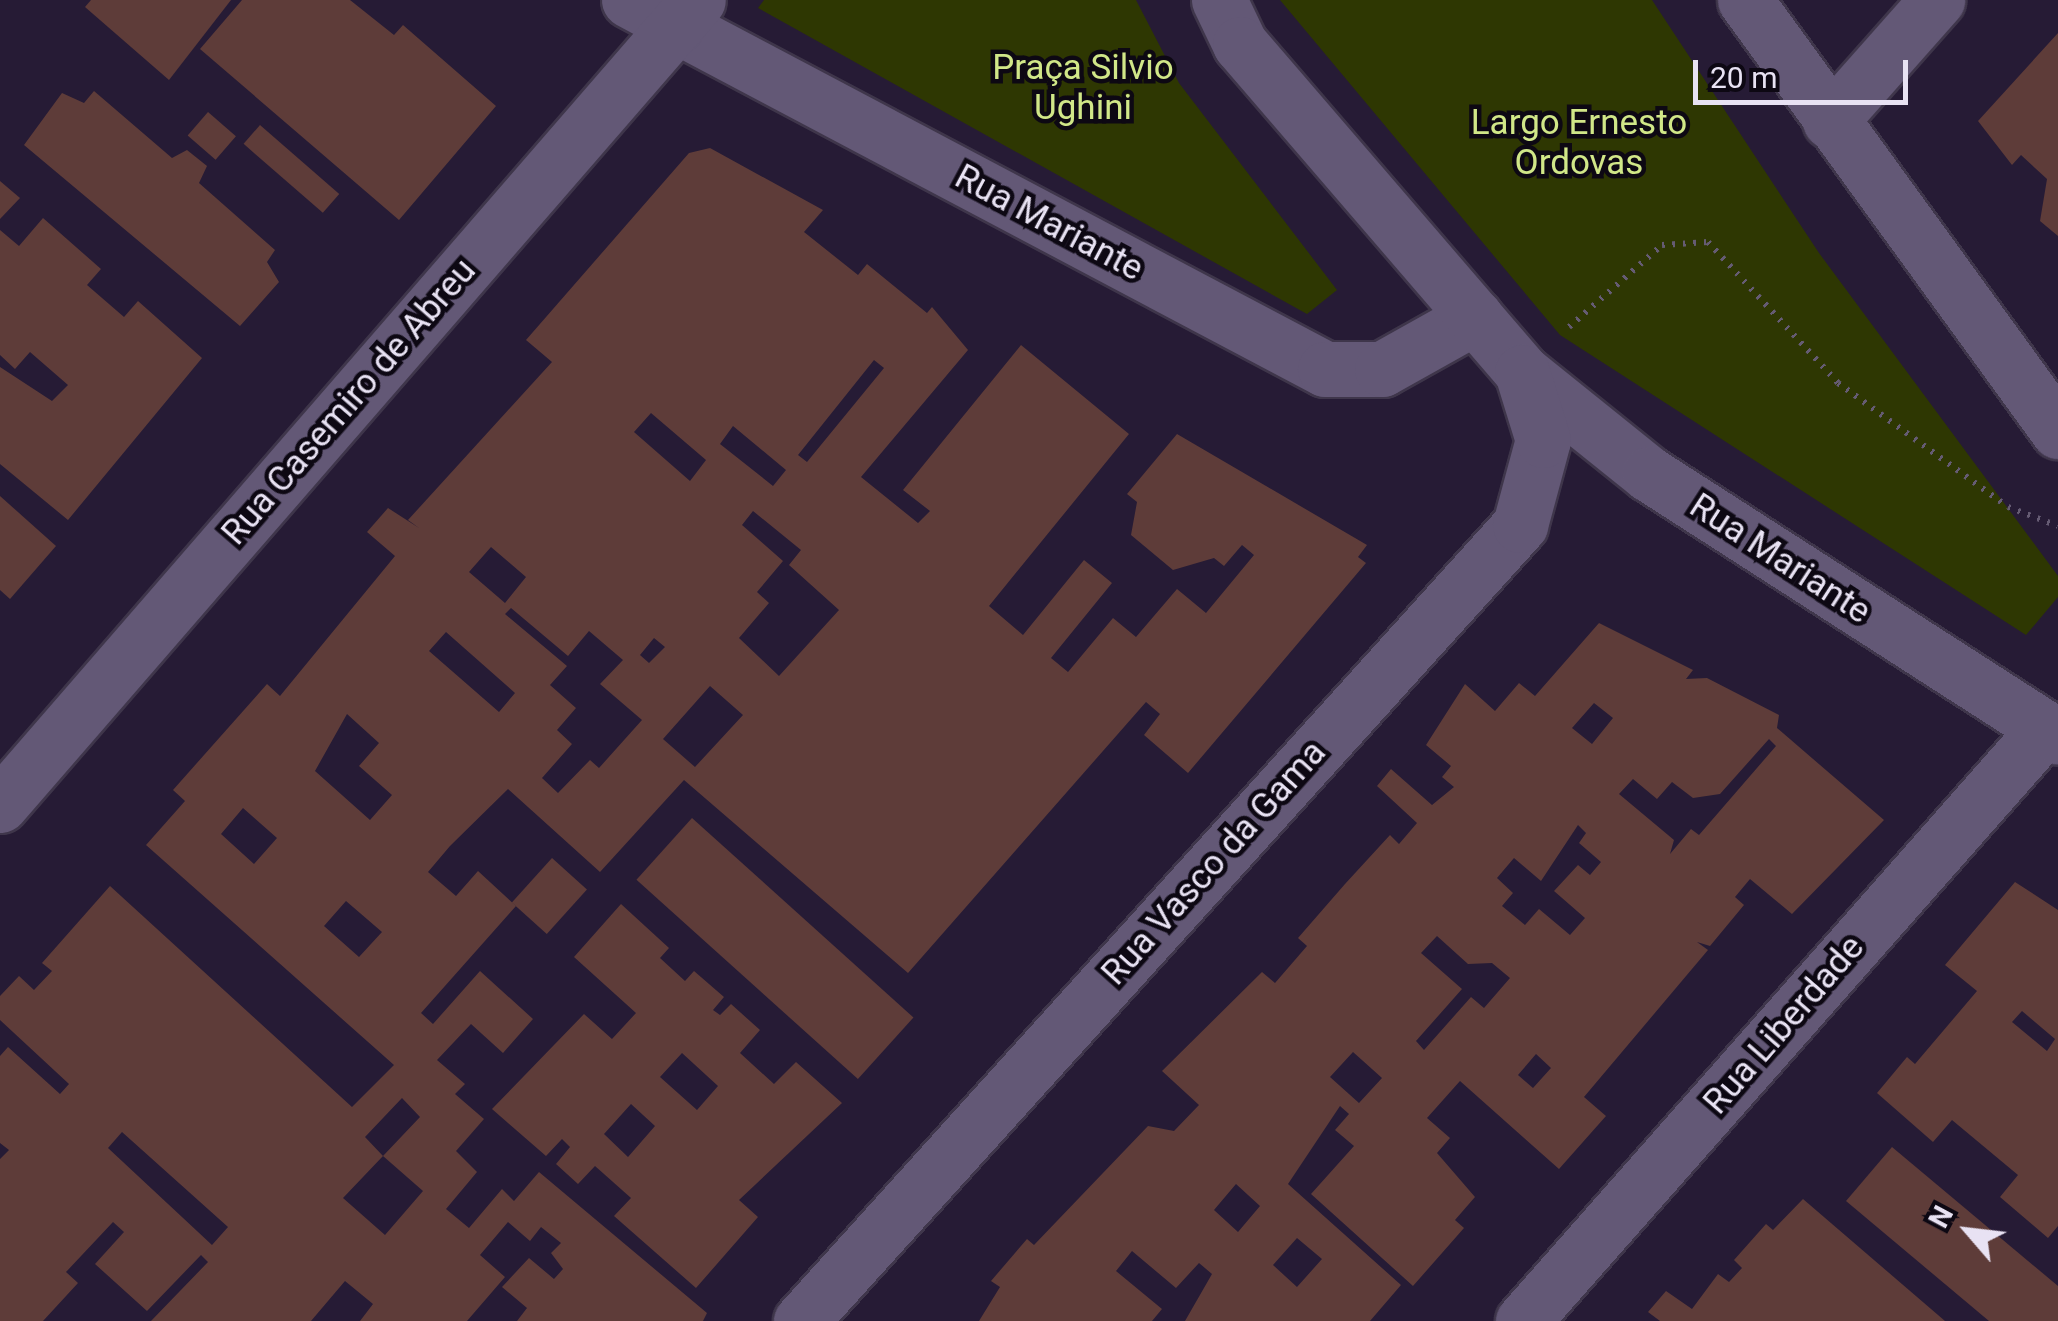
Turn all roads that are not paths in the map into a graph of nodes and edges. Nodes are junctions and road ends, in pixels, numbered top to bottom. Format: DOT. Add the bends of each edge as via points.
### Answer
graph roads {
  1 [pos="629,0"];
  2 [pos="1219,0"];
  3 [pos="1745,0"];
  4 [pos="1937,0"];
  5 [pos="688,13"];
  6 [pos="1830,121"];
  7 [pos="1475,318"];
  8 [pos="1522,372"];
  9 [pos="2058,431"];
  10 [pos="2051,733"];
  11 [pos="0,804"];
  12 [pos="800,1321"];
  13 [pos="1523,1321"];
  1 -- 5 [label="street, Rua Mariante"];
  2 -- 7 [label="street, Rua Mariante" via="1240,44"];
  3 -- 6 [label="street"];
  4 -- 6 [label="street"];
  5 -- 7 [label="street, Rua Mariante" via="1325,369 1382,369"];
  5 -- 11 [label="street, Rua Casemiro de Abreu"];
  6 -- 9 [label="street"];
  7 -- 8 [label="street, Rua Mariante"];
  8 -- 10 [label="street, Rua Mariante" via="1649,474"];
  8 -- 12 [label="street, Rua Vasco da Gama" via="1543,440 1520,525"];
  10 -- 13 [label="street, Rua Liberdade"];
}
